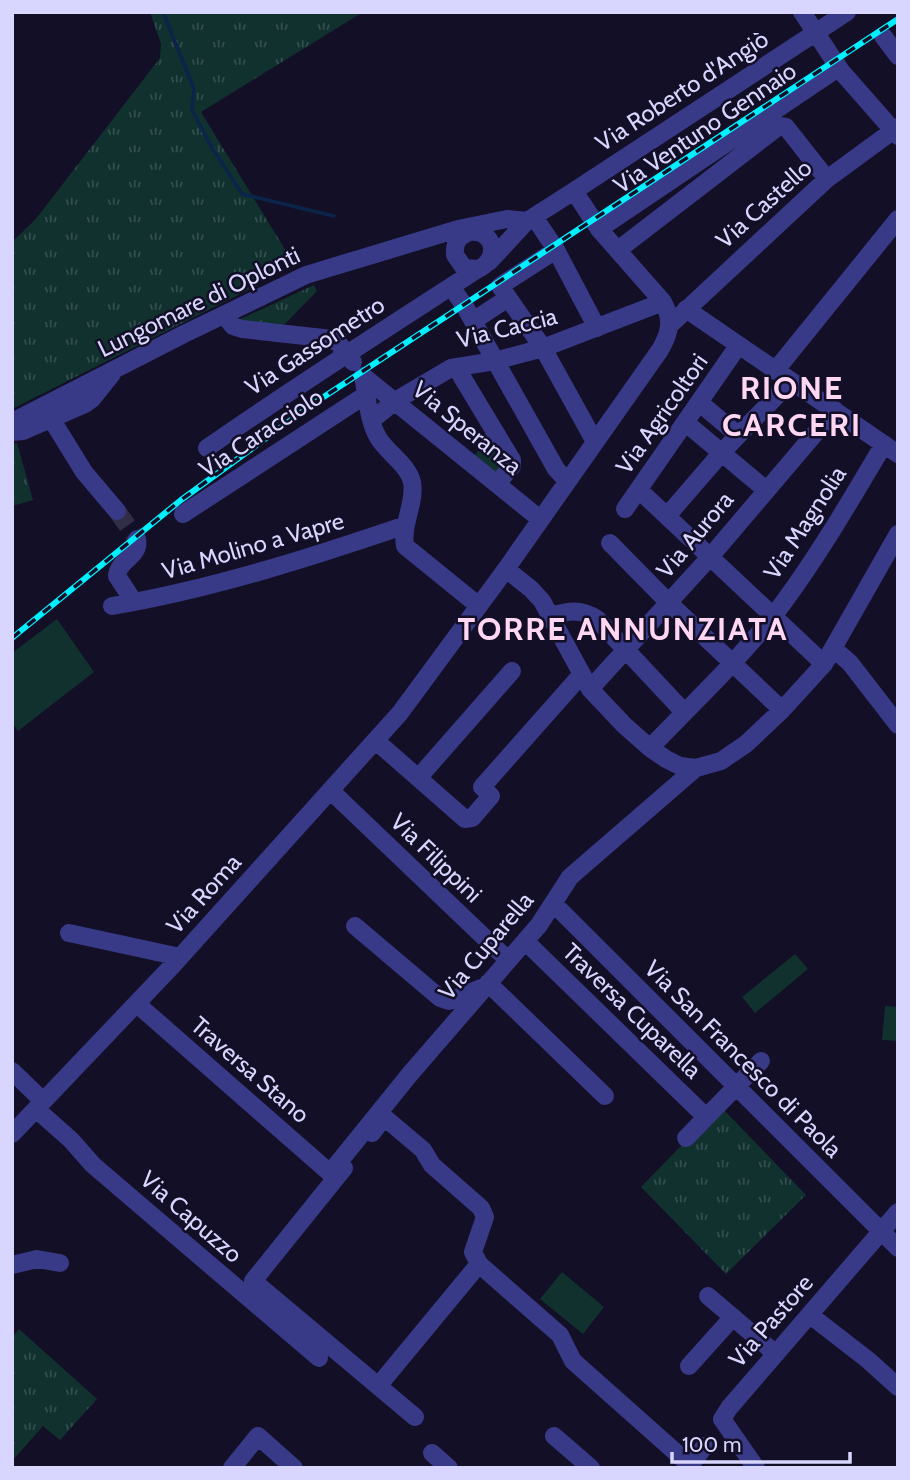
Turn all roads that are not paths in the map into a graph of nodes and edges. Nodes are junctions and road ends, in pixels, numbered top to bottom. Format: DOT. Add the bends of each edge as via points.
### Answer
graph roads {
  1 [pos="802,12"];
  2 [pos="847,12"];
  3 [pos="816,33"];
  4 [pos="883,36"];
  5 [pos="898,56"];
  6 [pos="837,66"];
  7 [pos="896,131"];
  8 [pos="827,179"];
  9 [pos="578,198"];
  10 [pos="530,219"];
  11 [pos="898,219"];
  12 [pos="597,226"];
  13 [pos="472,229"];
  14 [pos="413,243"];
  15 [pos="556,250"];
  16 [pos="618,250"];
  17 [pos="458,262"];
  18 [pos="483,266"];
  19 [pos="452,288"];
  20 [pos="504,292"];
  21 [pos="663,302"];
  22 [pos="686,309"];
  23 [pos="224,315"];
  24 [pos="473,321"];
  25 [pos="670,325"];
  26 [pos="597,328"];
  27 [pos="738,345"];
  28 [pos="543,348"];
  29 [pos="495,361"];
  30 [pos="456,367"];
  31 [pos="115,370"];
  32 [pos="358,371"];
  33 [pos="775,371"];
  34 [pos="790,381"];
  35 [pos="395,401"];
  36 [pos="700,402"];
  37 [pos="835,410"];
  38 [pos="52,420"];
  39 [pos="372,420"];
  40 [pos="12,422"];
  41 [pos="685,423"];
  42 [pos="12,432"];
  43 [pos="738,435"];
  44 [pos="595,442"];
  45 [pos="207,448"];
  46 [pos="891,449"];
  47 [pos="721,454"];
  48 [pos="567,481"];
  49 [pos="497,484"];
  50 [pos="765,489"];
  51 [pos="639,490"];
  52 [pos="625,509"];
  53 [pos="117,511"];
  54 [pos="183,514"];
  55 [pos="667,516"];
  56 [pos="540,519"];
  57 [pos="406,525"];
  58 [pos="898,534"];
  59 [pos="137,539"];
  60 [pos="610,543"];
  61 [pos="710,557"];
  62 [pos="506,569"];
  63 [pos="134,602"];
  64 [pos="669,603"];
  65 [pos="111,606"];
  66 [pos="479,606"];
  67 [pos="550,616"];
  68 [pos="773,616"];
  69 [pos="834,649"];
  70 [pos="626,651"];
  71 [pos="731,663"];
  72 [pos="824,664"];
  73 [pos="512,671"];
  74 [pos="586,681"];
  75 [pos="782,710"];
  76 [pos="684,712"];
  77 [pos="898,725"];
  78 [pos="376,741"];
  79 [pos="650,748"];
  80 [pos="696,768"];
  81 [pos="419,777"];
  82 [pos="331,791"];
  83 [pos="554,904"];
  84 [pos="355,926"];
  85 [pos="69,933"];
  86 [pos="525,941"];
  87 [pos="180,957"];
  88 [pos="508,960"];
  89 [pos="486,985"];
  90 [pos="137,1004"];
  91 [pos="761,1061"];
  92 [pos="12,1071"];
  93 [pos="736,1086"];
  94 [pos="605,1096"];
  95 [pos="39,1105"];
  96 [pos="706,1117"];
  97 [pos="12,1134"];
  98 [pos="686,1138"];
  99 [pos="330,1173"];
  100 [pos="898,1212"];
  101 [pos="881,1231"];
  102 [pos="898,1248"];
  103 [pos="60,1263"];
  104 [pos="479,1264"];
  105 [pos="12,1265"];
  106 [pos="708,1296"];
  107 [pos="810,1315"];
  108 [pos="733,1317"];
  109 [pos="776,1354"];
  110 [pos="319,1358"];
  111 [pos="689,1366"];
  112 [pos="379,1385"];
  113 [pos="898,1387"];
  114 [pos="415,1417"];
  115 [pos="554,1436"];
  116 [pos="705,1446"];
  117 [pos="432,1454"];
  118 [pos="689,1466"];
  119 [pos="233,1468"];
  120 [pos="295,1468"];
  121 [pos="449,1468"];
  122 [pos="591,1468"];
  123 [pos="756,1468"];
  1 -- 3 [label="street"];
  2 -- 3 [label="street, Via Roberto d'Angiò"];
  3 -- 6 [label="street"];
  3 -- 9 [label="street, Via Roberto d'Angiò"];
  4 -- 5 [label="street"];
  6 -- 7 [label="street"];
  6 -- 12 [label="street, Via Ventuno Gennaio"];
  7 -- 8 [label="street, Via Castello"];
  8 -- 16 [label="street" via="786,127 779,126"];
  8 -- 22 [label="street, Via Castello"];
  9 -- 10 [label="street, Via Roberto d'Angiò"];
  9 -- 12 [label="street"];
  10 -- 13 [label="street" via="507,219"];
  10 -- 15 [label="street"];
  10 -- 18 [label="street, Via Roberto d'Angiò"];
  11 -- 33 [label="street"];
  12 -- 16 [label="street"];
  13 -- 14 [label="street, Lungomare di Oplonti"];
  13 -- 17 [label="street" via="456,243"];
  13 -- 18 [label="street" via="492,246 491,257"];
  14 -- 17 [label="street" via="436,248"];
  14 -- 23 [label="street, Lungomare di Oplonti" via="306,275"];
  15 -- 20 [label="street"];
  15 -- 26 [label="street"];
  16 -- 21 [label="street"];
  17 -- 18 [label="street" via="468,269"];
  17 -- 19 [label="street"];
  18 -- 19 [label="street, Via Gassometro"];
  19 -- 24 [label="street"];
  19 -- 32 [label="street, Via Gassometro"];
  20 -- 24 [label="street"];
  20 -- 28 [label="street"];
  21 -- 25 [label="street"];
  21 -- 26 [label="street, Via Caccia"];
  22 -- 25 [label="street, Via Castello"];
  22 -- 27 [label="street"];
  23 -- 31 [label="street, Lungomare di Oplonti"];
  23 -- 32 [label="street, Via Speranza" via="242,329 332,339"];
  24 -- 29 [label="street"];
  25 -- 44 [label="street, Via Roma" via="660,350"];
  26 -- 28 [label="street, Via Caccia"];
  27 -- 33 [label="street"];
  27 -- 36 [label="street, Via Agricoltori"];
  28 -- 29 [label="street, Via Caccia"];
  28 -- 44 [label="street"];
  29 -- 30 [label="street, Via Caccia"];
  29 -- 48 [label="street"];
  30 -- 35 [label="street, Via Caccia"];
  30 -- 49 [label="street" via="512,460"];
  31 -- 38 [label="street" via="92,398"];
  31 -- 40 [label="street, Lungomare di Oplonti"];
  32 -- 35 [label="street, Via Speranza"];
  32 -- 39 [label="street"];
  32 -- 45 [label="street, Via Gassometro" via="299,384"];
  32 -- 54 [label="street, Via Caracciolo"];
  33 -- 34 [label="street"];
  34 -- 37 [label="street"];
  34 -- 43 [label="street"];
  35 -- 39 [label="street, Via Caccia"];
  35 -- 49 [label="street, Via Speranza"];
  36 -- 41 [label="street, Via Agricoltori"];
  36 -- 43 [label="street"];
  37 -- 46 [label="street"];
  37 -- 50 [label="street, Via Aurora"];
  38 -- 42 [label="street"];
  38 -- 53 [label="street" via="84,472"];
  39 -- 57 [label="street" via="381,442 411,478"];
  41 -- 47 [label="street"];
  41 -- 51 [label="street, Via Agricoltori"];
  43 -- 47 [label="street"];
  44 -- 48 [label="street, Via Roma"];
  46 -- 68 [label="street, Via Magnolia"];
  47 -- 50 [label="street"];
  47 -- 55 [label="street"];
  48 -- 56 [label="street, Via Roma"];
  49 -- 56 [label="street, Via Speranza"];
  50 -- 61 [label="street, Via Aurora"];
  51 -- 52 [label="street, Via Agricoltori"];
  51 -- 55 [label="street"];
  55 -- 61 [label="street"];
  56 -- 62 [label="street, Via Roma"];
  57 -- 63 [label="street, Via Molino a Vapre" via="312,558"];
  57 -- 66 [label="street" via="405,546"];
  58 -- 69 [label="street"];
  59 -- 63 [label="street" via="135,552 117,571"];
  60 -- 64 [label="street"];
  61 -- 64 [label="street, Via Aurora"];
  61 -- 68 [label="street"];
  62 -- 66 [label="street, Via Roma"];
  62 -- 67 [label="street" via="531,589"];
  63 -- 65 [label="street, Via Molino a Vapre"];
  64 -- 70 [label="street, Via Aurora"];
  64 -- 71 [label="street"];
  66 -- 78 [label="street, Via Roma"];
  67 -- 70 [label="street" via="571,610 586,612"];
  67 -- 74 [label="street"];
  68 -- 71 [label="street, Via Magnolia"];
  68 -- 72 [label="street"];
  69 -- 72 [label="street"];
  69 -- 77 [label="street"];
  70 -- 74 [label="street, Via Aurora"];
  70 -- 76 [label="street"];
  71 -- 75 [label="street"];
  71 -- 76 [label="street, Via Magnolia"];
  72 -- 75 [label="street"];
  73 -- 81 [label="street"];
  74 -- 79 [label="street"];
  74 -- 81 [label="street, Via Aurora" via="482,787 491,796 472,818 465,818"];
  75 -- 80 [label="street" via="721,761"];
  76 -- 79 [label="street, Via Magnolia"];
  78 -- 81 [label="street"];
  78 -- 82 [label="street, Via Roma"];
  79 -- 80 [label="street" via="680,766"];
  80 -- 83 [label="street, Via Cuparella" via="570,877"];
  82 -- 87 [label="street, Via Roma"];
  82 -- 88 [label="street, Via Filippini"];
  83 -- 86 [label="street, Via Cuparella"];
  83 -- 93 [label="street, Via San Francesco di Paola"];
  84 -- 89 [label="street" via="440,998 449,1001"];
  85 -- 87 [label="street"];
  86 -- 88 [label="street, Via Cuparella"];
  86 -- 96 [label="street, Traversa Cuparella"];
  87 -- 90 [label="street, Via Roma"];
  88 -- 89 [label="street, Via Cuparella"];
  89 -- 94 [label="street"];
  89 -- 99 [label="street, Via Cuparella"];
  90 -- 95 [label="street, Via Roma"];
  90 -- 99 [label="street, Traversa Stano"];
  91 -- 93 [label="street"];
  92 -- 95 [label="street, Via Capuzzo"];
  93 -- 96 [label="street"];
  93 -- 101 [label="street, Via San Francesco di Paola"];
  95 -- 97 [label="street, Via Roma"];
  95 -- 110 [label="street, Via Capuzzo" via="93,1165"];
  96 -- 98 [label="street"];
  100 -- 101 [label="street, Via Pastore"];
  101 -- 102 [label="street, Via San Francesco di Paola"];
  101 -- 107 [label="street, Via Pastore"];
  103 -- 105 [label="street" via="37,1259"];
  104 -- 112 [label="street"];
  104 -- 112 [label="street" via="473,1252 485,1217 481,1208 384,1117 253,1281"];
  104 -- 118 [label="street" via="560,1335 572,1361"];
  106 -- 108 [label="street"];
  107 -- 109 [label="street, Via Pastore"];
  107 -- 113 [label="street"];
  108 -- 109 [label="street"];
  108 -- 111 [label="street"];
  109 -- 123 [label="street, Via Pastore" via="722,1419"];
  112 -- 114 [label="street"];
  115 -- 122 [label="street"];
  116 -- 118 [label="street"];
  117 -- 121 [label="street"];
  119 -- 120 [label="street" via="258,1436"];
}
